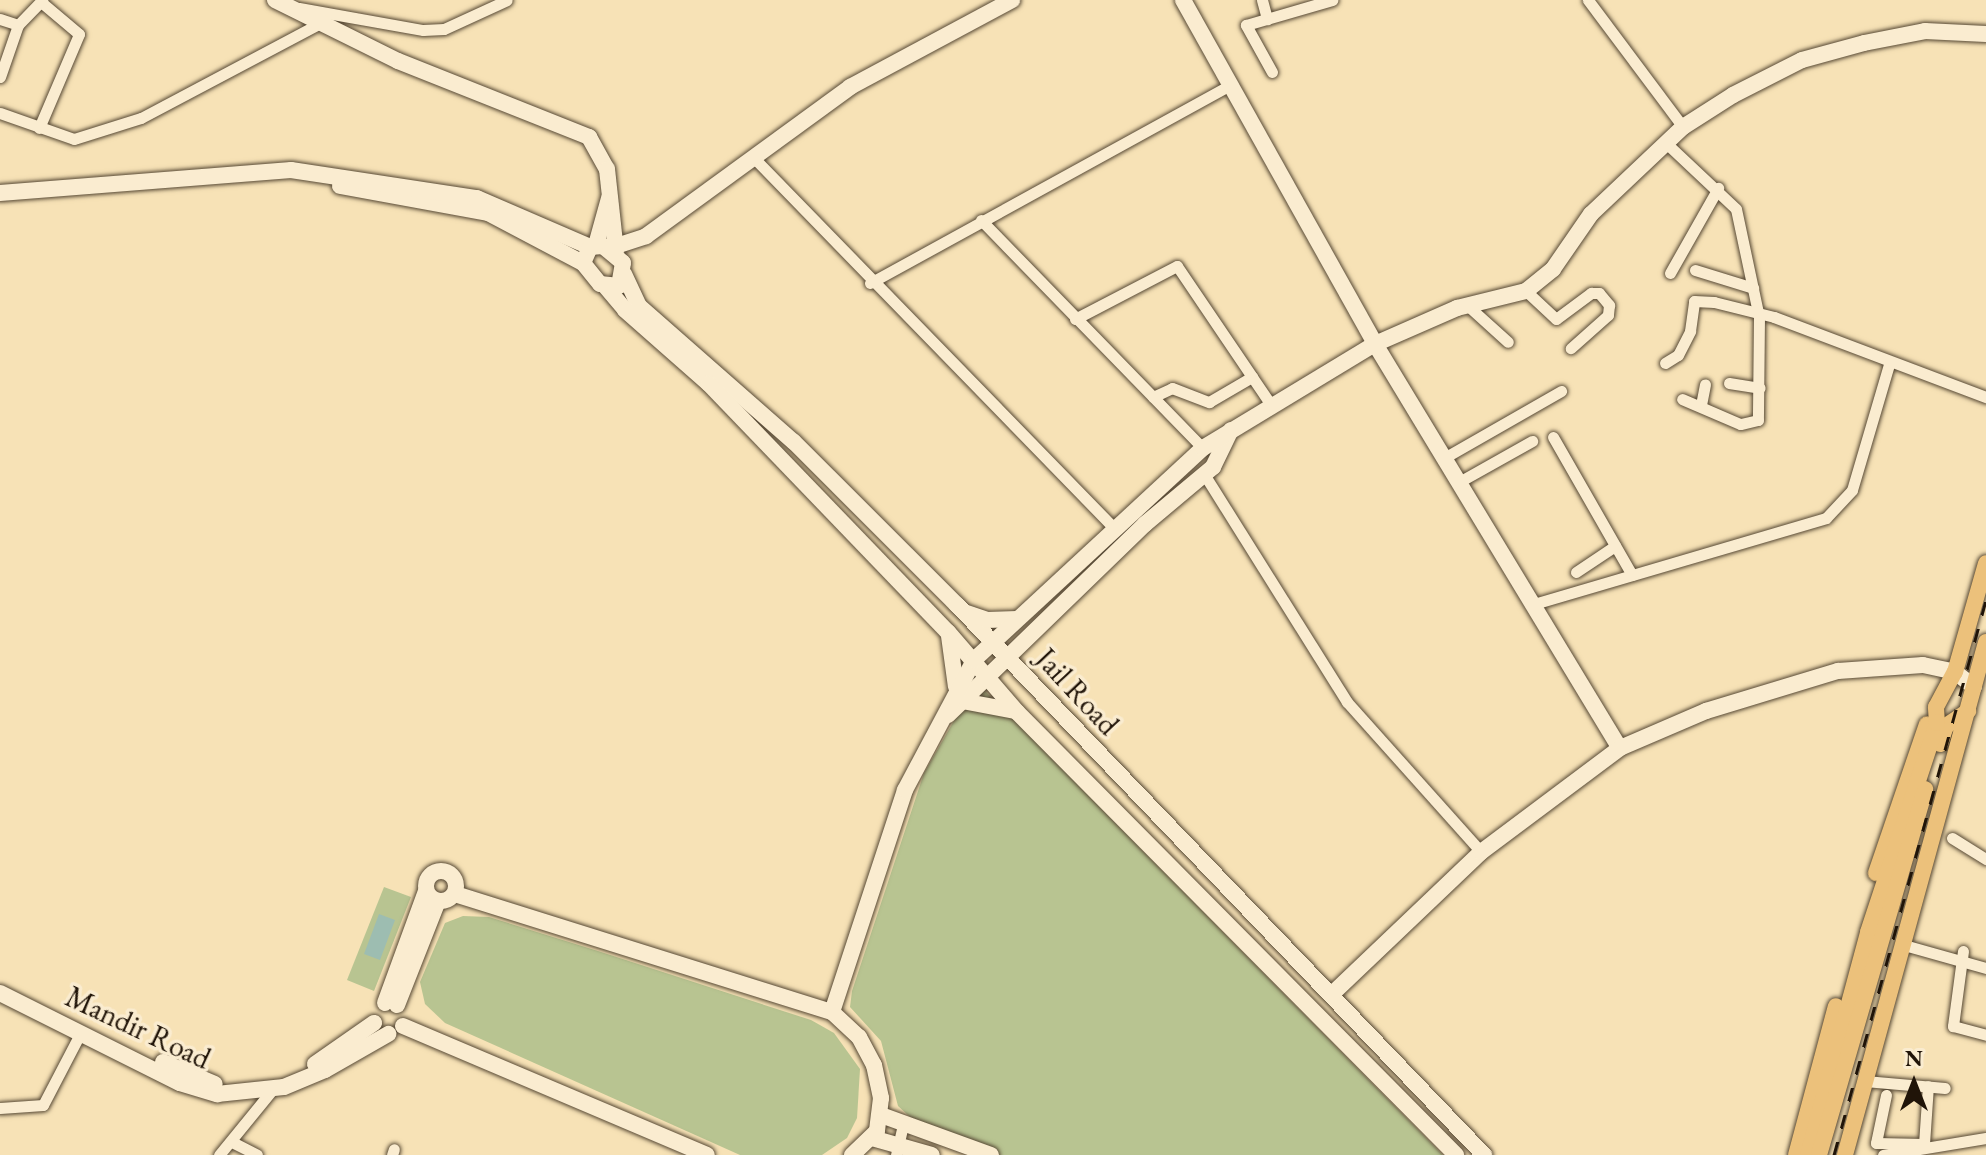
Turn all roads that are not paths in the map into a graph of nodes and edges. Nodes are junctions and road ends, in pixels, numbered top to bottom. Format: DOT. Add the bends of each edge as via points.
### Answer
graph roads {
  1 [pos="507,0"];
  2 [pos="1012,0"];
  3 [pos="1183,0"];
  4 [pos="1262,0"];
  5 [pos="1332,0"];
  6 [pos="1588,0"];
  7 [pos="41,1"];
  8 [pos="277,2"];
  9 [pos="1313,3"];
  10 [pos="485,6"];
  11 [pos="0,19"];
  12 [pos="1267,19"];
  13 [pos="18,25"];
  14 [pos="317,25"];
  15 [pos="1986,34"];
  16 [pos="1272,72"];
  17 [pos="0,77"];
  18 [pos="1230,85"];
  19 [pos="0,113"];
  20 [pos="1683,127"];
  21 [pos="39,128"];
  22 [pos="1666,143"];
  23 [pos="755,159"];
  24 [pos="1718,188"];
  25 [pos="0,193"];
  26 [pos="0,203"];
  27 [pos="981,220"];
  28 [pos="646,236"];
  29 [pos="605,248"];
  30 [pos="583,263"];
  31 [pos="1695,270"];
  32 [pos="624,271"];
  33 [pos="1670,273"];
  34 [pos="870,283"];
  35 [pos="606,287"];
  36 [pos="1753,288"];
  37 [pos="1526,291"];
  38 [pos="1467,305"];
  39 [pos="1758,311"];
  40 [pos="1075,319"];
  41 [pos="1508,342"];
  42 [pos="1375,344"];
  43 [pos="1571,348"];
  44 [pos="1665,363"];
  45 [pos="1889,364"];
  46 [pos="1252,377"];
  47 [pos="1729,383"];
  48 [pos="1705,384"];
  49 [pos="1760,388"];
  50 [pos="1561,391"];
  51 [pos="1153,397"];
  52 [pos="1986,397"];
  53 [pos="1682,399"];
  54 [pos="1271,405"];
  55 [pos="1701,405"];
  56 [pos="1231,430"];
  57 [pos="1553,437"];
  58 [pos="1532,441"];
  59 [pos="1203,448"];
  60 [pos="1444,458"];
  61 [pos="1204,474"];
  62 [pos="1459,482"];
  63 [pos="1114,528"];
  64 [pos="1615,546"];
  65 [pos="1986,563"];
  66 [pos="1576,572"];
  67 [pos="1632,575"];
  68 [pos="1981,598"];
  69 [pos="1534,604"];
  70 [pos="962,610"];
  71 [pos="1017,619"];
  72 [pos="948,632"];
  73 [pos="1986,642"];
  74 [pos="993,643"];
  75 [pos="1007,658"];
  76 [pos="974,660"];
  77 [pos="1955,672"];
  78 [pos="988,676"];
  79 [pos="1974,687"];
  80 [pos="959,695"];
  81 [pos="1936,707"];
  82 [pos="1968,711"];
  83 [pos="1017,712"];
  84 [pos="1620,748"];
  85 [pos="1952,838"];
  86 [pos="1481,852"];
  87 [pos="1986,859"];
  88 [pos="455,894"];
  89 [pos="432,896"];
  90 [pos="1904,945"];
  91 [pos="1962,957"];
  92 [pos="1986,968"];
  93 [pos="2,995"];
  94 [pos="1331,995"];
  95 [pos="391,1004"];
  96 [pos="832,1012"];
  97 [pos="388,1027"];
  98 [pos="81,1032"];
  99 [pos="1986,1035"];
  100 [pos="1865,1081"];
  101 [pos="1928,1086"];
  102 [pos="1945,1088"];
  103 [pos="272,1090"];
  104 [pos="1886,1095"];
  105 [pos="0,1108"];
  106 [pos="881,1115"];
  107 [pos="903,1125"];
  108 [pos="872,1138"];
  109 [pos="1986,1138"];
  110 [pos="232,1142"];
  111 [pos="898,1149"];
  112 [pos="1903,1154"];
  113 [pos="219,1155"];
  114 [pos="257,1155"];
  115 [pos="707,1155"];
  116 [pos="852,1155"];
  117 [pos="932,1155"];
  118 [pos="991,1155"];
  119 [pos="1456,1155"];
  120 [pos="1484,1155"];
  121 [pos="1796,1155"];
  122 [pos="1808,1155"];
  123 [pos="1819,1155"];
  124 [pos="1845,1155"];
  125 [pos="1883,1155"];
  1 -- 10 [label="street"];
  2 -- 23 [label="street" via="850,87"];
  3 -- 18 [label="street"];
  4 -- 12 [label="street"];
  5 -- 9 [label="street"];
  6 -- 20 [label="street"];
  7 -- 13 [label="street"];
  7 -- 21 [label="street" via="79,34"];
  8 -- 10 [label="street" via="423,30 444,29"];
  8 -- 14 [label="street"];
  9 -- 12 [label="street"];
  11 -- 13 [label="street"];
  12 -- 16 [label="street" via="1246,25"];
  13 -- 17 [label="street"];
  14 -- 21 [label="street" via="141,118 74,139"];
  14 -- 29 [label="street" via="589,137 607,169"];
  15 -- 20 [label="street" via="1925,31 1802,60"];
  18 -- 27 [label="street"];
  18 -- 42 [label="street"];
  19 -- 21 [label="street"];
  20 -- 22 [label="street"];
  22 -- 24 [label="street"];
  22 -- 37 [label="street" via="1591,214 1553,269"];
  23 -- 28 [label="street"];
  23 -- 34 [label="street"];
  24 -- 33 [label="street"];
  24 -- 36 [label="street" via="1736,209"];
  25 -- 29 [label="street" via="291,170 477,198"];
  26 -- 30 [label="street, Jail Road" via="236,181 305,181 477,209 536,234"];
  27 -- 34 [label="street"];
  27 -- 40 [label="street"];
  28 -- 29 [label="street"];
  28 -- 32 [label="street"];
  29 -- 30 [label="street"];
  29 -- 32 [label="street, Jail Road"];
  30 -- 35 [label="street, Jail Road"];
  31 -- 36 [label="street"];
  32 -- 35 [label="street" via="619,286"];
  32 -- 70 [label="street, Jail Road" via="639,306 763,413"];
  34 -- 63 [label="street"];
  35 -- 72 [label="street, Jail Road" via="709,384"];
  36 -- 39 [label="street"];
  37 -- 38 [label="street"];
  37 -- 43 [label="street" via="1556,319 1591,293 1599,293 1609,305 1608,315"];
  38 -- 41 [label="street"];
  38 -- 42 [label="street"];
  39 -- 44 [label="street" via="1694,301 1690,331 1678,355"];
  39 -- 45 [label="street"];
  39 -- 49 [label="street"];
  40 -- 46 [label="street" via="1177,266"];
  40 -- 51 [label="street"];
  42 -- 54 [label="street"];
  42 -- 60 [label="street"];
  45 -- 52 [label="street"];
  45 -- 67 [label="street" via="1852,490 1826,518"];
  46 -- 51 [label="street" via="1209,402 1172,388"];
  46 -- 54 [label="street"];
  47 -- 49 [label="street"];
  48 -- 55 [label="street"];
  49 -- 55 [label="street" via="1758,420 1740,424"];
  50 -- 60 [label="street"];
  51 -- 59 [label="street"];
  53 -- 55 [label="street"];
  54 -- 56 [label="street"];
  56 -- 59 [label="street"];
  56 -- 61 [label="street"];
  57 -- 64 [label="street"];
  58 -- 62 [label="street"];
  59 -- 63 [label="street"];
  60 -- 62 [label="street"];
  61 -- 75 [label="street"];
  61 -- 86 [label="street" via="1347,702"];
  62 -- 69 [label="street"];
  63 -- 71 [label="street"];
  64 -- 66 [label="street"];
  64 -- 67 [label="street"];
  65 -- 68 [label="main road"];
  67 -- 69 [label="street"];
  68 -- 77 [label="main road"];
  69 -- 84 [label="street"];
  70 -- 71 [label="street" via="987,620"];
  70 -- 74 [label="street, Jail Road"];
  71 -- 74 [label="street"];
  72 -- 76 [label="street, Jail Road"];
  72 -- 80 [label="street"];
  73 -- 79 [label="main road"];
  74 -- 75 [label="street, Jail Road"];
  74 -- 76 [label="street"];
  75 -- 78 [label="street"];
  75 -- 94 [label="street, Jail Road"];
  76 -- 78 [label="street, Jail Road"];
  76 -- 80 [label="street"];
  77 -- 79 [label="street"];
  77 -- 81 [label="main road"];
  77 -- 84 [label="street" via="1923,665 1838,671 1706,711"];
  78 -- 80 [label="street"];
  78 -- 83 [label="street, Jail Road"];
  79 -- 82 [label="main road"];
  80 -- 83 [label="street"];
  80 -- 96 [label="street" via="935,727 905,790"];
  81 -- 121 [label="main road" via="1886,838"];
  81 -- 122 [label="main road" via="1932,738 1868,932"];
  82 -- 90 [label="main road"];
  82 -- 123 [label="main road" via="1946,726"];
  83 -- 119 [label="street, Jail Road"];
  84 -- 86 [label="street"];
  85 -- 87 [label="street"];
  86 -- 94 [label="street"];
  88 -- 89 [label="street"];
  88 -- 89 [label="street" via="455,878 441,871 428,879"];
  88 -- 96 [label="street"];
  89 -- 95 [label="street"];
  90 -- 91 [label="street"];
  90 -- 100 [label="main road"];
  91 -- 92 [label="street"];
  91 -- 99 [label="street" via="1953,1026"];
  93 -- 97 [label="street, Mandir Road" via="222,1085 258,1083 309,1067"];
  93 -- 98 [label="street, Mandir Road"];
  94 -- 120 [label="street, Jail Road"];
  95 -- 97 [label="street" via="376,1011"];
  95 -- 97 [label="street" via="404,1014"];
  96 -- 106 [label="street" via="859,1037 874,1065"];
  97 -- 103 [label="street, Mandir Road" via="325,1070"];
  97 -- 115 [label="street"];
  98 -- 103 [label="street, Mandir Road" via="199,1090 242,1095"];
  98 -- 105 [label="street" via="43,1105"];
  100 -- 101 [label="street"];
  100 -- 124 [label="main road"];
  101 -- 102 [label="street"];
  101 -- 104 [label="street" via="1924,1144 1876,1143"];
  103 -- 110 [label="street"];
  106 -- 107 [label="street"];
  106 -- 108 [label="street"];
  107 -- 111 [label="street"];
  107 -- 118 [label="street"];
  108 -- 111 [label="street"];
  108 -- 116 [label="street"];
  109 -- 112 [label="street"];
  110 -- 113 [label="street"];
  110 -- 114 [label="street"];
  111 -- 117 [label="street"];
  112 -- 125 [label="street"];
}
